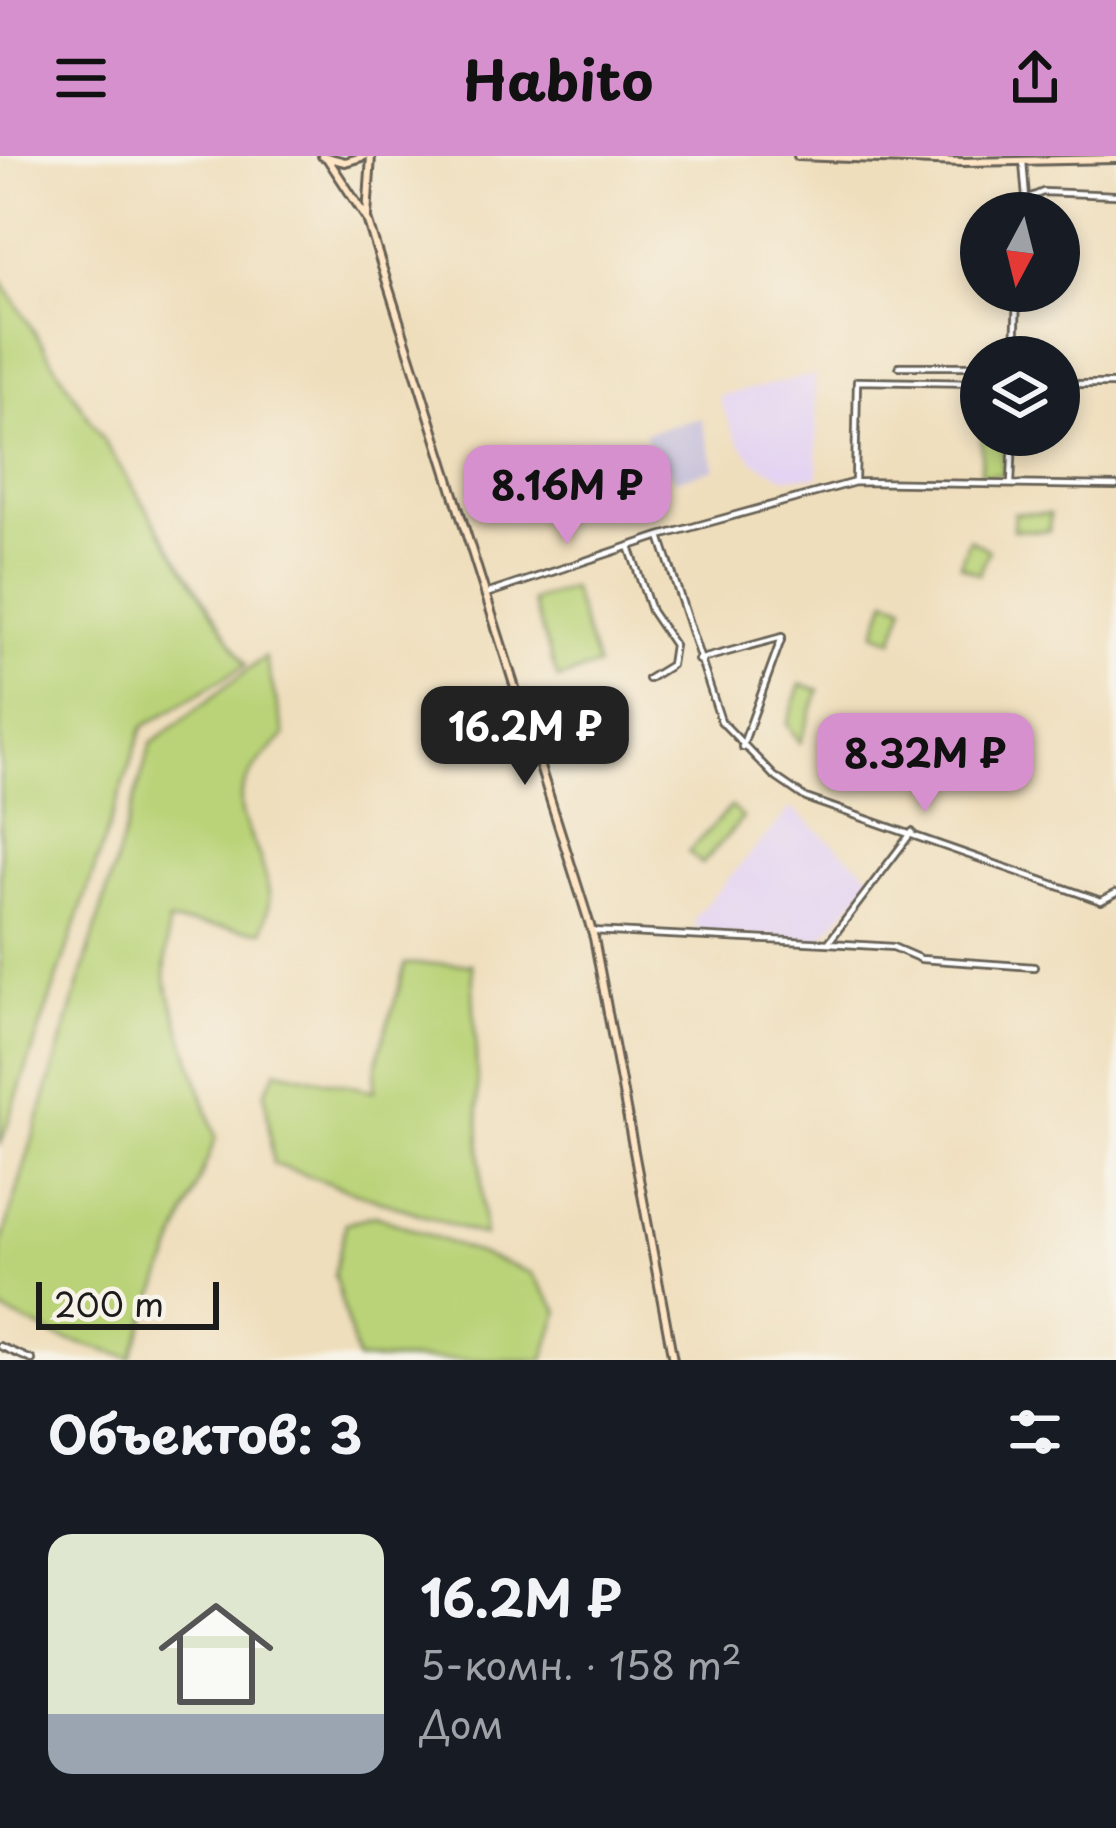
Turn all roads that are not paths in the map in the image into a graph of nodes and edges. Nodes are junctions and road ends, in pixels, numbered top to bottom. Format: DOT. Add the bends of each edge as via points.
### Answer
graph roads {
  1 [pos="368,156"];
  2 [pos="798,156"];
  3 [pos="324,157"];
  4 [pos="1060,159"];
  5 [pos="1070,159"];
  6 [pos="1116,159"];
  7 [pos="1023,162"];
  8 [pos="1025,192"];
  9 [pos="1080,194"];
  10 [pos="1116,196"];
  11 [pos="367,219"];
  12 [pos="899,365"];
  13 [pos="960,366"];
  14 [pos="960,383"];
  15 [pos="1080,384"];
  16 [pos="1116,385"];
  17 [pos="1013,456"];
  18 [pos="855,482"];
  19 [pos="1012,484"];
  20 [pos="1116,486"];
  21 [pos="660,536"];
  22 [pos="629,546"];
  23 [pos="485,594"];
  24 [pos="698,660"];
  25 [pos="648,679"];
  26 [pos="742,747"];
  27 [pos="912,832"];
  28 [pos="1116,892"];
  29 [pos="592,932"];
  30 [pos="828,943"];
  31 [pos="1034,967"];
  32 [pos="0,1346"];
  33 [pos="20,1357"];
  34 [pos="32,1360"];
  35 [pos="673,1360"];
  1 -- 3 [label="street"];
  1 -- 11 [label="street"];
  2 -- 7 [label="street"];
  3 -- 11 [label="street"];
  4 -- 5 [label="street"];
  4 -- 7 [label="street"];
  5 -- 6 [label="street"];
  7 -- 8 [label="street"];
  9 -- 10 [label="street"];
  11 -- 23 [label="street"];
  12 -- 13 [label="street"];
  14 -- 18 [label="street" via="857,381"];
  15 -- 16 [label="street"];
  17 -- 19 [label="street"];
  18 -- 19 [label="street"];
  18 -- 21 [label="street"];
  19 -- 20 [label="street"];
  21 -- 22 [label="street"];
  21 -- 24 [label="street"];
  22 -- 23 [label="street"];
  22 -- 25 [label="street" via="651,611 674,645 671,665"];
  23 -- 29 [label="street"];
  24 -- 26 [label="street" via="721,721"];
  24 -- 26 [label="street" via="782,637"];
  26 -- 27 [label="street" via="799,795"];
  27 -- 28 [label="street" via="1100,901"];
  27 -- 30 [label="street"];
  29 -- 30 [label="street"];
  29 -- 35 [label="street"];
  30 -- 31 [label="street"];
  32 -- 33 [label="street"];
  33 -- 34 [label="street"];
}
